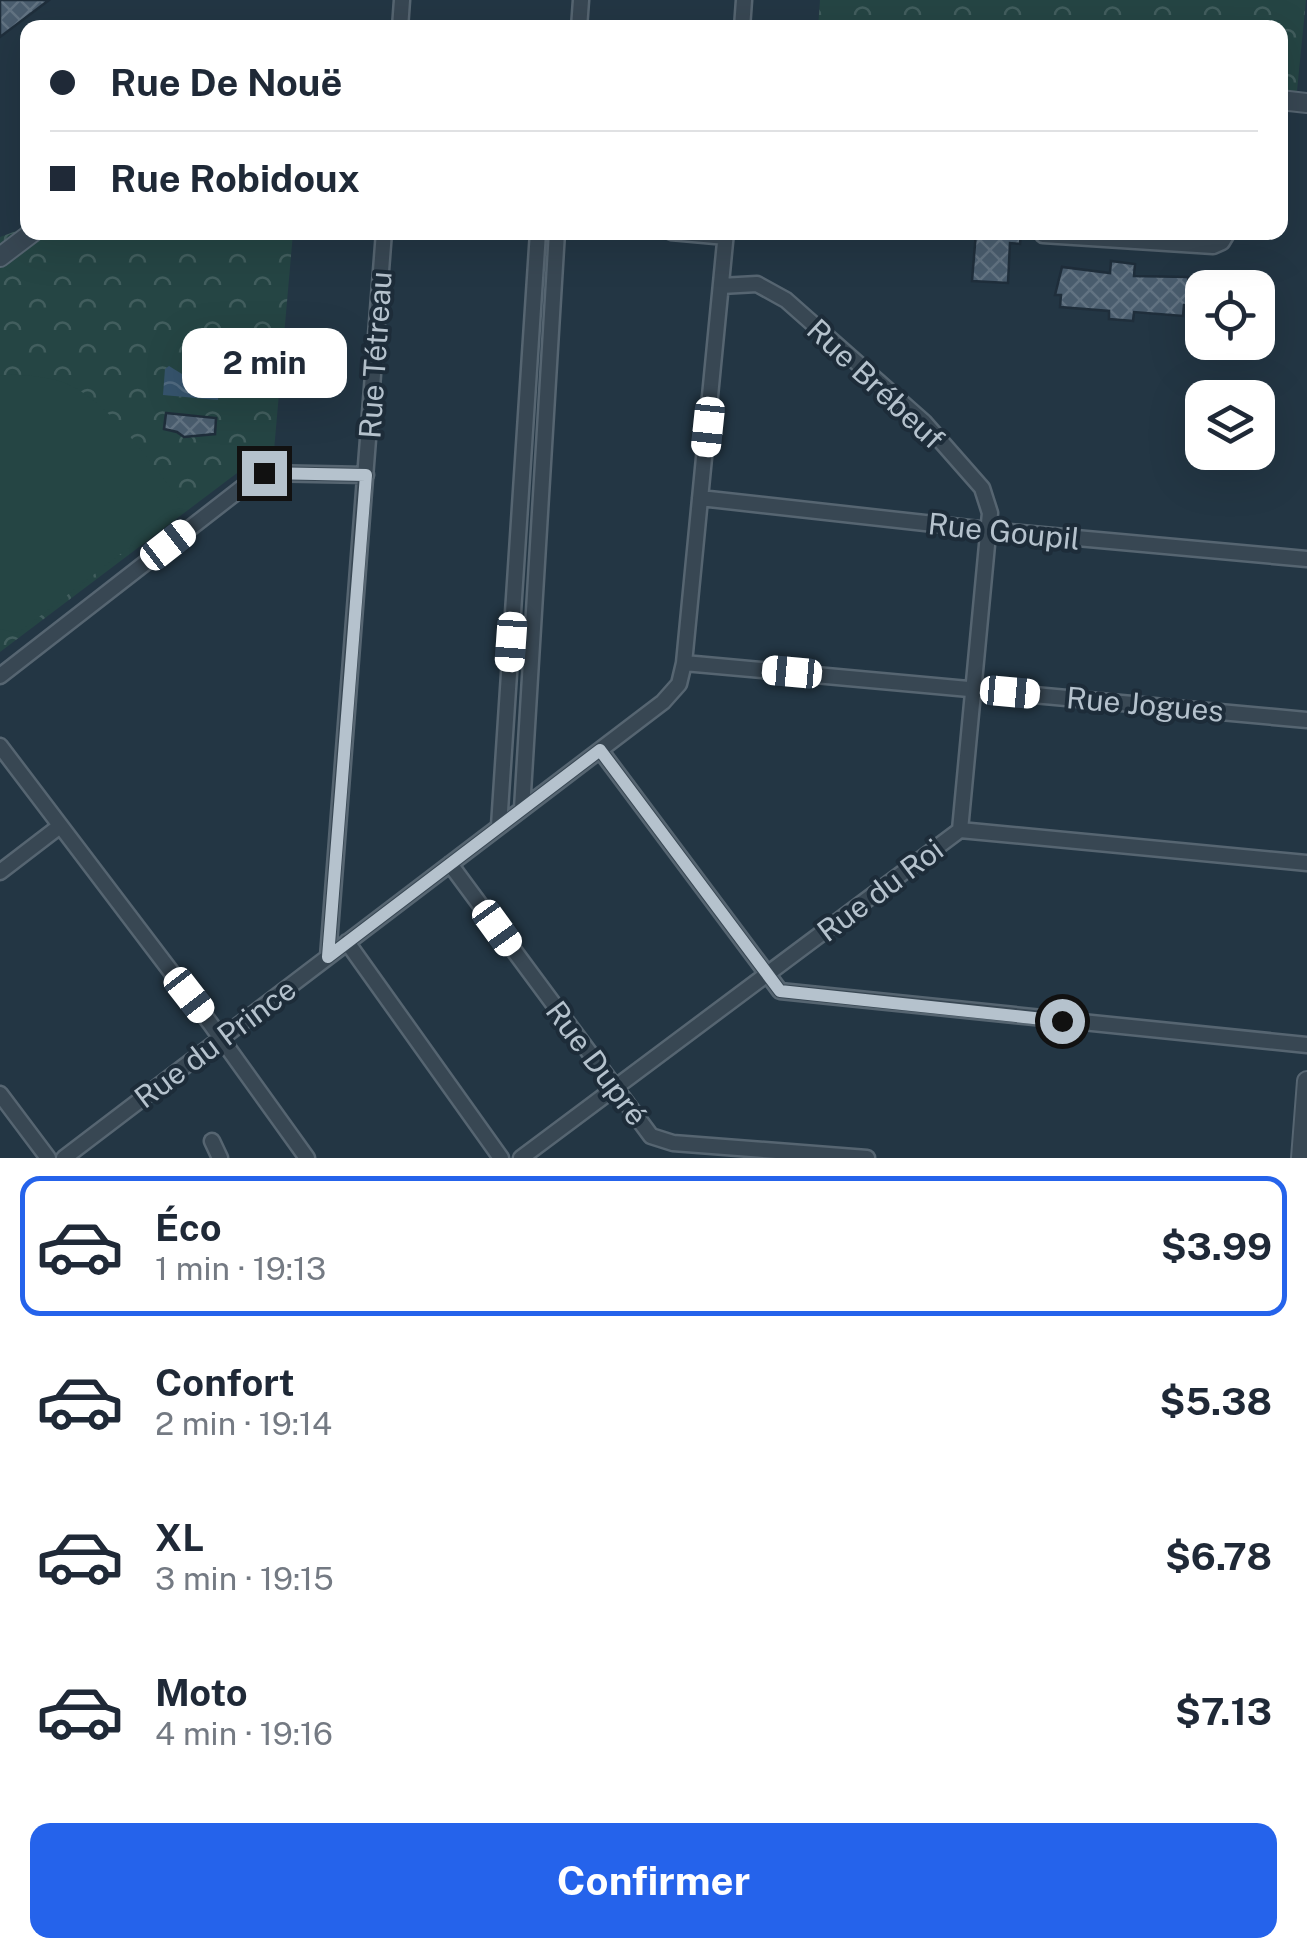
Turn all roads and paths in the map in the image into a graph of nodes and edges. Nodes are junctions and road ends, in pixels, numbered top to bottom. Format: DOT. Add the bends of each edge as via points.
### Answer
graph roads {
  1 [pos="22,240"];
  2 [pos="383,240"];
  3 [pos="537,240"];
  4 [pos="556,240"];
  5 [pos="726,240"];
  6 [pos="1120,240"];
  7 [pos="1225,240"];
  8 [pos="0,257"];
  9 [pos="722,286"];
  10 [pos="529,375"];
  11 [pos="548,376"];
  12 [pos="366,475"];
  13 [pos="700,498"];
  14 [pos="520,516"];
  15 [pos="540,518"];
  16 [pos="988,530"];
  17 [pos="1307,560"];
  18 [pos="511,642"];
  19 [pos="532,644"];
  20 [pos="684,663"];
  21 [pos="0,676"];
  22 [pos="973,688"];
  23 [pos="1307,720"];
  24 [pos="0,746"];
  25 [pos="600,750"];
  26 [pos="522,809"];
  27 [pos="60,826"];
  28 [pos="499,826"];
  29 [pos="960,830"];
  30 [pos="1307,863"];
  31 [pos="450,864"];
  32 [pos="0,872"];
  33 [pos="347,942"];
  34 [pos="328,957"];
  35 [pos="767,975"];
  36 [pos="220,1038"];
  37 [pos="1307,1045"];
  38 [pos="1307,1081"];
  39 [pos="614,1087"];
  40 [pos="0,1094"];
  41 [pos="212,1142"];
  42 [pos="48,1158"];
  43 [pos="64,1158"];
  44 [pos="220,1158"];
  45 [pos="307,1158"];
  46 [pos="501,1158"];
  47 [pos="521,1158"];
  48 [pos="867,1158"];
  49 [pos="1301,1158"];
  1 -- 8 [label="street"];
  2 -- 12 [label="street, Rue Tétreau"];
  3 -- 10 [label="street"];
  4 -- 11 [label="street"];
  5 -- 9 [label="street"];
  6 -- 7 [label="street" via="1213,246"];
  9 -- 13 [label="street"];
  9 -- 16 [label="street, Rue Brébeuf" via="757,284 774,291 924,422 982,488"];
  10 -- 11 [label="street"];
  10 -- 14 [label="street"];
  11 -- 15 [label="street"];
  12 -- 21 [label="street" via="264,473"];
  12 -- 34 [label="street, Rue Tétreau"];
  13 -- 16 [label="street, Rue Goupil"];
  13 -- 20 [label="street"];
  14 -- 15 [label="street"];
  14 -- 18 [label="street"];
  15 -- 19 [label="street"];
  16 -- 17 [label="street, Rue Goupil"];
  16 -- 22 [label="street, Rue Brébeuf"];
  18 -- 19 [label="street"];
  18 -- 28 [label="street"];
  19 -- 26 [label="street"];
  20 -- 22 [label="street, Rue Jogues"];
  20 -- 25 [label="street, Rue du Prince" via="679,684 663,702"];
  22 -- 23 [label="street, Rue Jogues"];
  22 -- 29 [label="street, Rue Brébeuf"];
  24 -- 27 [label="street"];
  25 -- 26 [label="street, Rue du Prince"];
  25 -- 35 [label="street"];
  26 -- 28 [label="street, Rue du Prince"];
  27 -- 32 [label="street"];
  27 -- 36 [label="street"];
  28 -- 31 [label="street, Rue du Prince"];
  29 -- 30 [label="street, Rue du Roi"];
  29 -- 35 [label="street, Rue du Roi"];
  31 -- 33 [label="street, Rue du Prince"];
  31 -- 39 [label="street, Rue Dupré"];
  33 -- 34 [label="street, Rue du Prince"];
  33 -- 46 [label="street"];
  34 -- 36 [label="street, Rue du Prince"];
  35 -- 37 [label="street" via="788,994"];
  35 -- 39 [label="street, Rue du Roi"];
  36 -- 43 [label="street, Rue du Prince"];
  36 -- 45 [label="street"];
  38 -- 49 [label="street"];
  39 -- 47 [label="street, Rue du Roi"];
  39 -- 48 [label="street, Rue Dupré" via="657,1140"];
  40 -- 42 [label="street"];
  41 -- 44 [label="street"];
}
